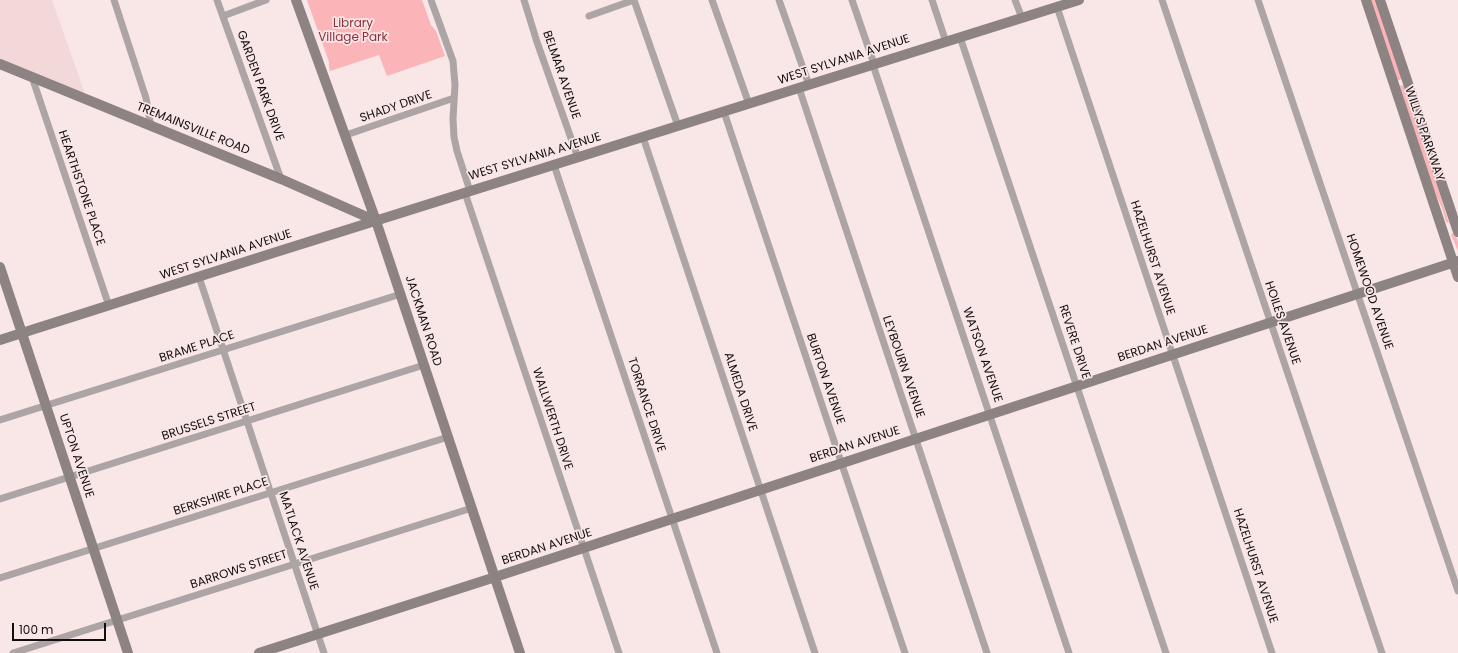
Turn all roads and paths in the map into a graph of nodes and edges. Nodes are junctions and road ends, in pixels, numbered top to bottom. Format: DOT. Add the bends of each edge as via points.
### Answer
graph roads {
  1 [pos="114,0"];
  2 [pos="217,0"];
  3 [pos="266,0"];
  4 [pos="296,0"];
  5 [pos="431,0"];
  6 [pos="524,0"];
  7 [pos="634,0"];
  8 [pos="712,0"];
  9 [pos="779,0"];
  10 [pos="852,0"];
  11 [pos="932,0"];
  12 [pos="1015,0"];
  13 [pos="1079,0"];
  14 [pos="1162,0"];
  15 [pos="1258,0"];
  16 [pos="1366,0"];
  17 [pos="1380,0"];
  18 [pos="1057,7"];
  19 [pos="223,16"];
  20 [pos="589,16"];
  21 [pos="1022,18"];
  22 [pos="960,37"];
  23 [pos="946,42"];
  24 [pos="0,64"];
  25 [pos="874,64"];
  26 [pos="32,77"];
  27 [pos="1407,81"];
  28 [pos="809,85"];
  29 [pos="1394,85"];
  30 [pos="799,88"];
  31 [pos="454,98"];
  32 [pos="749,104"];
  33 [pos="724,112"];
  34 [pos="151,126"];
  35 [pos="678,126"];
  36 [pos="346,135"];
  37 [pos="643,137"];
  38 [pos="578,158"];
  39 [pos="554,165"];
  40 [pos="281,180"];
  41 [pos="468,192"];
  42 [pos="376,221"];
  43 [pos="1457,230"];
  44 [pos="1443,232"];
  45 [pos="1456,261"];
  46 [pos="0,267"];
  47 [pos="199,277"];
  48 [pos="1458,277"];
  49 [pos="400,294"];
  50 [pos="1358,294"];
  51 [pos="109,306"];
  52 [pos="1270,322"];
  53 [pos="22,334"];
  54 [pos="0,340"];
  55 [pos="223,350"];
  56 [pos="1173,354"];
  57 [pos="424,365"];
  58 [pos="1077,386"];
  59 [pos="46,406"];
  60 [pos="990,414"];
  61 [pos="0,420"];
  62 [pos="247,421"];
  63 [pos="448,437"];
  64 [pos="916,439"];
  65 [pos="842,463"];
  66 [pos="70,477"];
  67 [pos="761,490"];
  68 [pos="271,493"];
  69 [pos="0,500"];
  70 [pos="472,508"];
  71 [pos="672,519"];
  72 [pos="584,548"];
  73 [pos="93,549"];
  74 [pos="294,564"];
  75 [pos="0,578"];
  76 [pos="495,578"];
  77 [pos="1458,592"];
  78 [pos="117,620"];
  79 [pos="318,634"];
  80 [pos="13,653"];
  81 [pos="128,653"];
  82 [pos="259,653"];
  83 [pos="324,653"];
  84 [pos="520,653"];
  85 [pos="619,653"];
  86 [pos="717,653"];
  87 [pos="815,653"];
  88 [pos="905,653"];
  89 [pos="988,653"];
  90 [pos="1069,653"];
  91 [pos="1166,653"];
  92 [pos="1272,653"];
  93 [pos="1382,653"];
  1 -- 34 [label="street" via="146,98"];
  2 -- 19 [label="street, GARDEN PARK DRIVE"];
  3 -- 19 [label="street"];
  4 -- 36 [label="street, JACKMAN ROAD"];
  5 -- 31 [label="street, WALLWERTH DRIVE" via="453,61"];
  6 -- 38 [label="street, BELMAR AVENUE"];
  7 -- 20 [label="street"];
  7 -- 35 [label="street"];
  8 -- 32 [label="street"];
  9 -- 28 [label="street"];
  10 -- 25 [label="street, WATSON AVENUE"];
  11 -- 23 [label="street"];
  12 -- 21 [label="street"];
  13 -- 18 [label="street, WEST SYLVANIA AVENUE"];
  14 -- 52 [label="street, HOILES AVENUE"];
  15 -- 50 [label="street, HOMEWOOD AVENUE"];
  16 -- 29 [label="street, WILLYS PARKWAY"];
  17 -- 27 [label="street, WILLYS PARKWAY"];
  18 -- 21 [label="street, WEST SYLVANIA AVENUE"];
  18 -- 56 [label="street, HAZELHURST AVENUE"];
  19 -- 40 [label="street, GARDEN PARK DRIVE"];
  21 -- 22 [label="street, WEST SYLVANIA AVENUE"];
  22 -- 23 [label="street, WEST SYLVANIA AVENUE"];
  22 -- 58 [label="street, REVERE DRIVE"];
  23 -- 25 [label="street, WEST SYLVANIA AVENUE"];
  24 -- 26 [label="street, TREMAINSVILLE ROAD"];
  25 -- 28 [label="street, WEST SYLVANIA AVENUE"];
  25 -- 60 [label="street, WATSON AVENUE"];
  26 -- 34 [label="street, TREMAINSVILLE ROAD"];
  26 -- 51 [label="street, HEARTHSTONE PLACE"];
  27 -- 29 [label="street"];
  27 -- 43 [label="street, WILLYS PARKWAY"];
  28 -- 30 [label="street, WEST SYLVANIA AVENUE"];
  29 -- 44 [label="street, WILLYS PARKWAY"];
  30 -- 32 [label="street, WEST SYLVANIA AVENUE"];
  30 -- 64 [label="street, LEYBOURN AVENUE"];
  31 -- 36 [label="street, SHADY DRIVE"];
  31 -- 41 [label="street, WALLWERTH DRIVE" via="454,137"];
  32 -- 33 [label="street, WEST SYLVANIA AVENUE"];
  33 -- 35 [label="street, WEST SYLVANIA AVENUE"];
  33 -- 65 [label="street, BURTON AVENUE"];
  34 -- 40 [label="street, TREMAINSVILLE ROAD"];
  35 -- 37 [label="street, WEST SYLVANIA AVENUE"];
  36 -- 42 [label="street, JACKMAN ROAD"];
  37 -- 38 [label="street, WEST SYLVANIA AVENUE"];
  37 -- 67 [label="street, ALMEDA DRIVE"];
  38 -- 39 [label="street, WEST SYLVANIA AVENUE"];
  39 -- 41 [label="street, WEST SYLVANIA AVENUE"];
  39 -- 71 [label="street, TORRANCE DRIVE"];
  40 -- 42 [label="street, TREMAINSVILLE ROAD"];
  41 -- 42 [label="street, WEST SYLVANIA AVENUE"];
  41 -- 72 [label="street, WALLWERTH DRIVE"];
  42 -- 47 [label="street, WEST SYLVANIA AVENUE"];
  42 -- 49 [label="street, JACKMAN ROAD"];
  43 -- 44 [label="street"];
  44 -- 45 [label="street, WILLYS PARKWAY"];
  45 -- 48 [label="street, WILLYS PARKWAY"];
  45 -- 50 [label="street, BERDAN AVENUE"];
  46 -- 53 [label="street, UPTON AVENUE"];
  47 -- 51 [label="street, WEST SYLVANIA AVENUE"];
  47 -- 55 [label="street, MATLACK AVENUE"];
  49 -- 55 [label="street, BRAME PLACE"];
  49 -- 57 [label="street, JACKMAN ROAD"];
  50 -- 52 [label="street, BERDAN AVENUE"];
  50 -- 77 [label="street, HOMEWOOD AVENUE"];
  51 -- 53 [label="street, WEST SYLVANIA AVENUE"];
  52 -- 56 [label="street, BERDAN AVENUE"];
  52 -- 93 [label="street, HOILES AVENUE"];
  53 -- 54 [label="street, WEST SYLVANIA AVENUE"];
  53 -- 59 [label="street, UPTON AVENUE"];
  55 -- 59 [label="street, BRAME PLACE"];
  55 -- 62 [label="street, MATLACK AVENUE"];
  56 -- 58 [label="street, BERDAN AVENUE"];
  56 -- 92 [label="street, HAZELHURST AVENUE"];
  57 -- 62 [label="street, BRUSSELS STREET"];
  57 -- 63 [label="street, JACKMAN ROAD"];
  58 -- 60 [label="street, BERDAN AVENUE"];
  58 -- 91 [label="street, REVERE DRIVE"];
  59 -- 61 [label="street, BRAME PLACE"];
  59 -- 66 [label="street, UPTON AVENUE"];
  60 -- 64 [label="street, BERDAN AVENUE"];
  60 -- 90 [label="street, WATSON AVENUE"];
  62 -- 66 [label="street, BRUSSELS STREET"];
  62 -- 68 [label="street, MATLACK AVENUE"];
  63 -- 68 [label="street, BERKSHIRE PLACE"];
  63 -- 70 [label="street, JACKMAN ROAD"];
  64 -- 65 [label="street, BERDAN AVENUE"];
  64 -- 89 [label="street, LEYBOURN AVENUE"];
  65 -- 67 [label="street, BERDAN AVENUE"];
  65 -- 88 [label="street, BURTON AVENUE"];
  66 -- 69 [label="street, BRUSSELS STREET"];
  66 -- 73 [label="street, UPTON AVENUE"];
  67 -- 71 [label="street, BERDAN AVENUE"];
  67 -- 87 [label="street, ALMEDA DRIVE"];
  68 -- 73 [label="street, BERKSHIRE PLACE"];
  68 -- 74 [label="street, MATLACK AVENUE"];
  70 -- 74 [label="street, BARROWS STREET"];
  70 -- 76 [label="street, JACKMAN ROAD"];
  71 -- 72 [label="street, BERDAN AVENUE"];
  71 -- 86 [label="street, TORRANCE DRIVE"];
  72 -- 76 [label="street, BERDAN AVENUE"];
  72 -- 85 [label="street, WALLWERTH DRIVE"];
  73 -- 75 [label="street, BERKSHIRE PLACE"];
  73 -- 78 [label="street, UPTON AVENUE"];
  74 -- 78 [label="street, BARROWS STREET"];
  74 -- 79 [label="street, MATLACK AVENUE"];
  76 -- 79 [label="street, BERDAN AVENUE"];
  76 -- 84 [label="street, JACKMAN ROAD"];
  78 -- 80 [label="street, BARROWS STREET"];
  78 -- 81 [label="street, UPTON AVENUE"];
  79 -- 82 [label="street, BERDAN AVENUE"];
  79 -- 83 [label="street, MATLACK AVENUE"];
}
